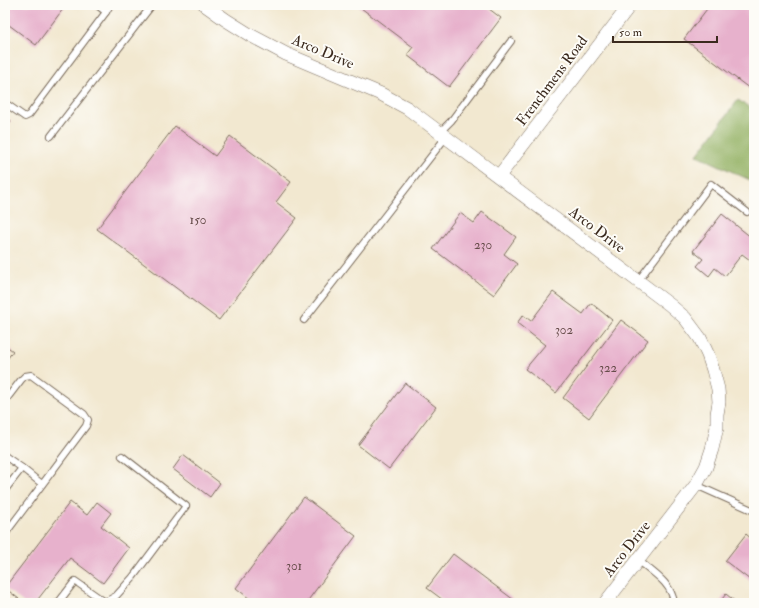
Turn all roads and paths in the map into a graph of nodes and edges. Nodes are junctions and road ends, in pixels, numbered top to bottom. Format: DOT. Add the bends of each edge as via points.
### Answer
graph roads {
  1 [pos="97,5"];
  2 [pos="110,5"];
  3 [pos="152,5"];
  4 [pos="205,5"];
  5 [pos="630,5"];
  6 [pos="106,12"];
  7 [pos="511,41"];
  8 [pos="5,103"];
  9 [pos="443,135"];
  10 [pos="51,136"];
  11 [pos="499,176"];
  12 [pos="747,212"];
  13 [pos="638,281"];
  14 [pos="304,320"];
  15 [pos="5,401"];
  16 [pos="5,456"];
  17 [pos="122,456"];
  18 [pos="22,468"];
  19 [pos="42,484"];
  20 [pos="696,485"];
  21 [pos="5,490"];
  22 [pos="754,511"];
  23 [pos="5,534"];
  24 [pos="638,560"];
  25 [pos="104,602"];
  26 [pos="58,603"];
  27 [pos="605,603"];
  28 [pos="674,603"];
  1 -- 6 [label="lane"];
  2 -- 6 [label="lane"];
  3 -- 10 [label="lane"];
  4 -- 9 [label="street, Arco Drive" via="250,35 286,54 381,94 407,108"];
  5 -- 11 [label="street, Frenchmens Road"];
  6 -- 8 [label="lane" via="29,115 25,118"];
  7 -- 9 [label="lane"];
  9 -- 11 [label="street, Arco Drive"];
  9 -- 14 [label="lane"];
  11 -- 13 [label="street, Arco Drive"];
  12 -- 13 [label="lane" via="711,184"];
  13 -- 20 [label="street, Arco Drive" via="685,318 700,338 713,370 719,402 717,428 706,467"];
  15 -- 19 [label="lane" via="21,380 31,375 84,414 88,420"];
  16 -- 18 [label="lane"];
  17 -- 25 [label="lane" via="186,506 125,586 116,596"];
  18 -- 19 [label="lane"];
  18 -- 21 [label="lane"];
  19 -- 23 [label="lane"];
  20 -- 22 [label="lane"];
  20 -- 24 [label="street, Arco Drive"];
  24 -- 27 [label="street, Arco Drive"];
  24 -- 28 [label="lane" via="669,587 674,596"];
  25 -- 26 [label="lane" via="75,581"];
}
